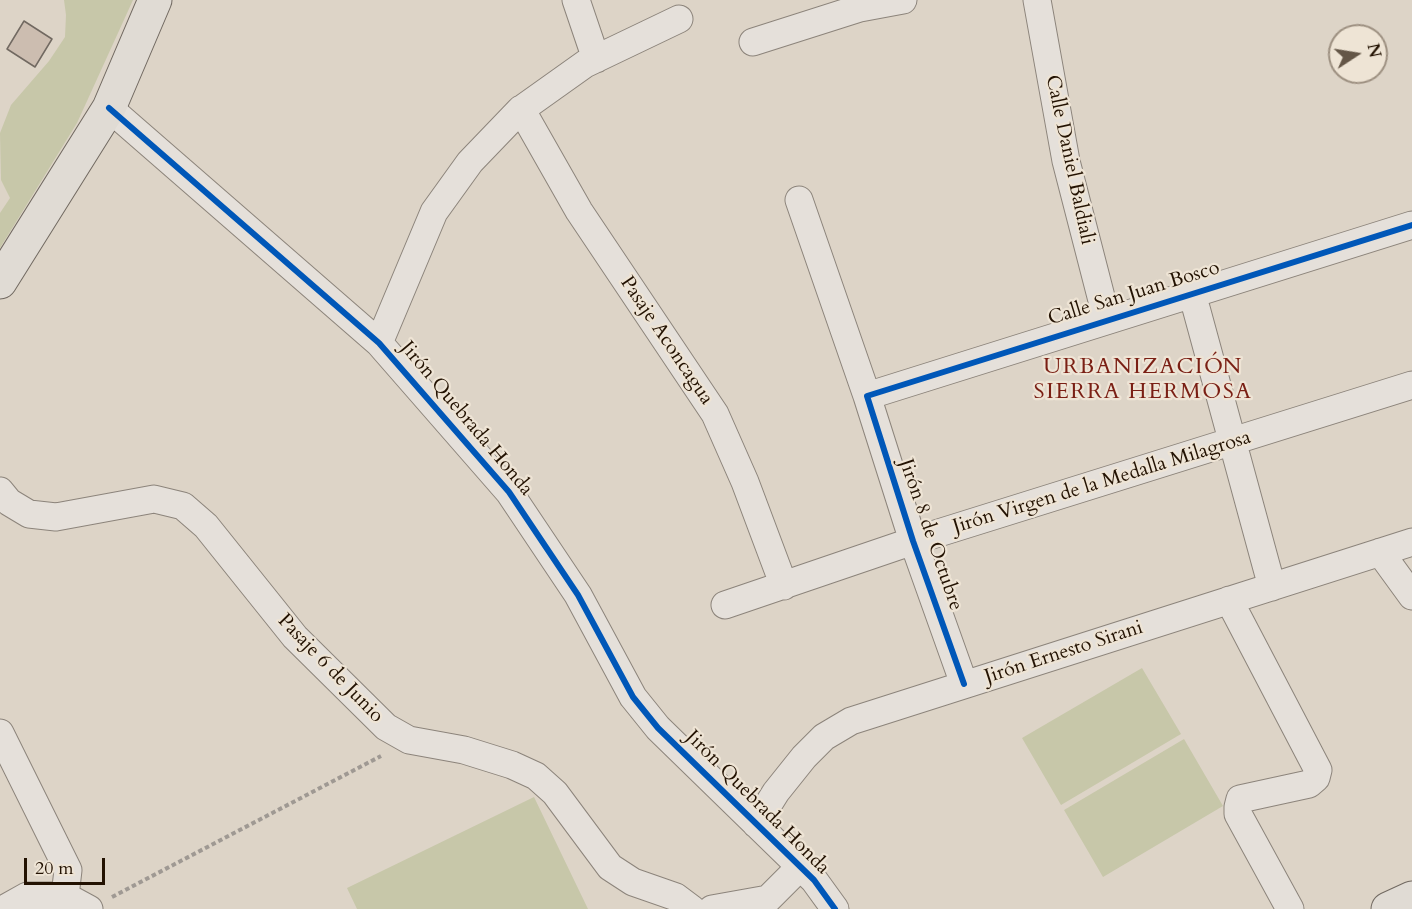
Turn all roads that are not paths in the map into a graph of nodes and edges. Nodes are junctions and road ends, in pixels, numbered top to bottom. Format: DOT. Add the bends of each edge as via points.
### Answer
graph roads {
  1 [pos="154,0"];
  2 [pos="576,0"];
  3 [pos="903,0"];
  4 [pos="1037,0"];
  5 [pos="679,19"];
  6 [pos="753,42"];
  7 [pos="596,59"];
  8 [pos="109,108"];
  9 [pos="521,110"];
  10 [pos="799,200"];
  11 [pos="1412,225"];
  12 [pos="0,282"];
  13 [pos="1192,293"];
  14 [pos="1107,320"];
  15 [pos="379,343"];
  16 [pos="1412,385"];
  17 [pos="867,396"];
  18 [pos="1233,443"];
  19 [pos="0,491"];
  20 [pos="913,541"];
  21 [pos="1412,542"];
  22 [pos="1380,552"];
  23 [pos="784,586"];
  24 [pos="1272,587"];
  25 [pos="1412,596"];
  26 [pos="1230,600"];
  27 [pos="725,605"];
  28 [pos="964,684"];
  29 [pos="0,733"];
  30 [pos="756,824"];
  31 [pos="800,867"];
  32 [pos="65,896"];
  33 [pos="1412,898"];
  34 [pos="100,904"];
  35 [pos="4,909"];
  36 [pos="692,909"];
  37 [pos="712,909"];
  38 [pos="835,909"];
  39 [pos="1290,909"];
  40 [pos="1388,909"];
  1 -- 8 [label="main road"];
  2 -- 7 [label="street"];
  3 -- 6 [label="street" via="861,8"];
  4 -- 14 [label="street, Calle Daniel Baldiali" via="1066,161"];
  5 -- 7 [label="street"];
  7 -- 9 [label="street"];
  8 -- 12 [label="main road"];
  8 -- 15 [label="street, Jirón Quebrada Honda"];
  9 -- 15 [label="street" via="470,162 434,212"];
  9 -- 23 [label="street, Pasaje Aconcagua" via="579,212 715,414"];
  10 -- 17 [label="street, Jirón 8 de Octubre"];
  11 -- 13 [label="street, Calle San Juan Bosco"];
  13 -- 14 [label="street, Calle San Juan Bosco"];
  13 -- 18 [label="street"];
  14 -- 17 [label="street, Calle San Juan Bosco"];
  15 -- 30 [label="street, Jirón Quebrada Honda" via="509,492 578,596 633,697 658,728"];
  16 -- 18 [label="street, Jirón Virgen de la Medalla Milagrosa"];
  17 -- 20 [label="street, Jirón 8 de Octubre"];
  18 -- 20 [label="street, Jirón Virgen de la Medalla Milagrosa"];
  18 -- 24 [label="street"];
  19 -- 36 [label="street, Pasaje 6 de Junio" via="9,502 29,514 56,518 154,499 183,506 206,526 295,637 386,727 410,740 464,750 536,776 555,793 610,867"];
  20 -- 23 [label="street, Jirón Virgen de la Medalla Milagrosa"];
  20 -- 28 [label="street, Jirón 8 de Octubre"];
  21 -- 22 [label="street, Jirón Ernesto Sirani"];
  22 -- 24 [label="street, Jirón Ernesto Sirani"];
  22 -- 25 [label="street"];
  23 -- 27 [label="street, Jirón Virgen de la Medalla Milagrosa"];
  24 -- 26 [label="street, Jirón Ernesto Sirani"];
  26 -- 28 [label="street, Jirón Ernesto Sirani"];
  26 -- 39 [label="street" via="1318,770 1309,784 1240,799 1238,807 1238,814"];
  28 -- 30 [label="street, Jirón Ernesto Sirani" via="851,721 824,737 776,792"];
  29 -- 32 [label="street" via="68,870"];
  30 -- 31 [label="street, Jirón Quebrada Honda"];
  31 -- 37 [label="street" via="768,899"];
  31 -- 38 [label="street, Jirón Quebrada Honda"];
  32 -- 34 [label="street"];
  32 -- 35 [label="street" via="27,896"];
  33 -- 40 [label="main road"];
}
